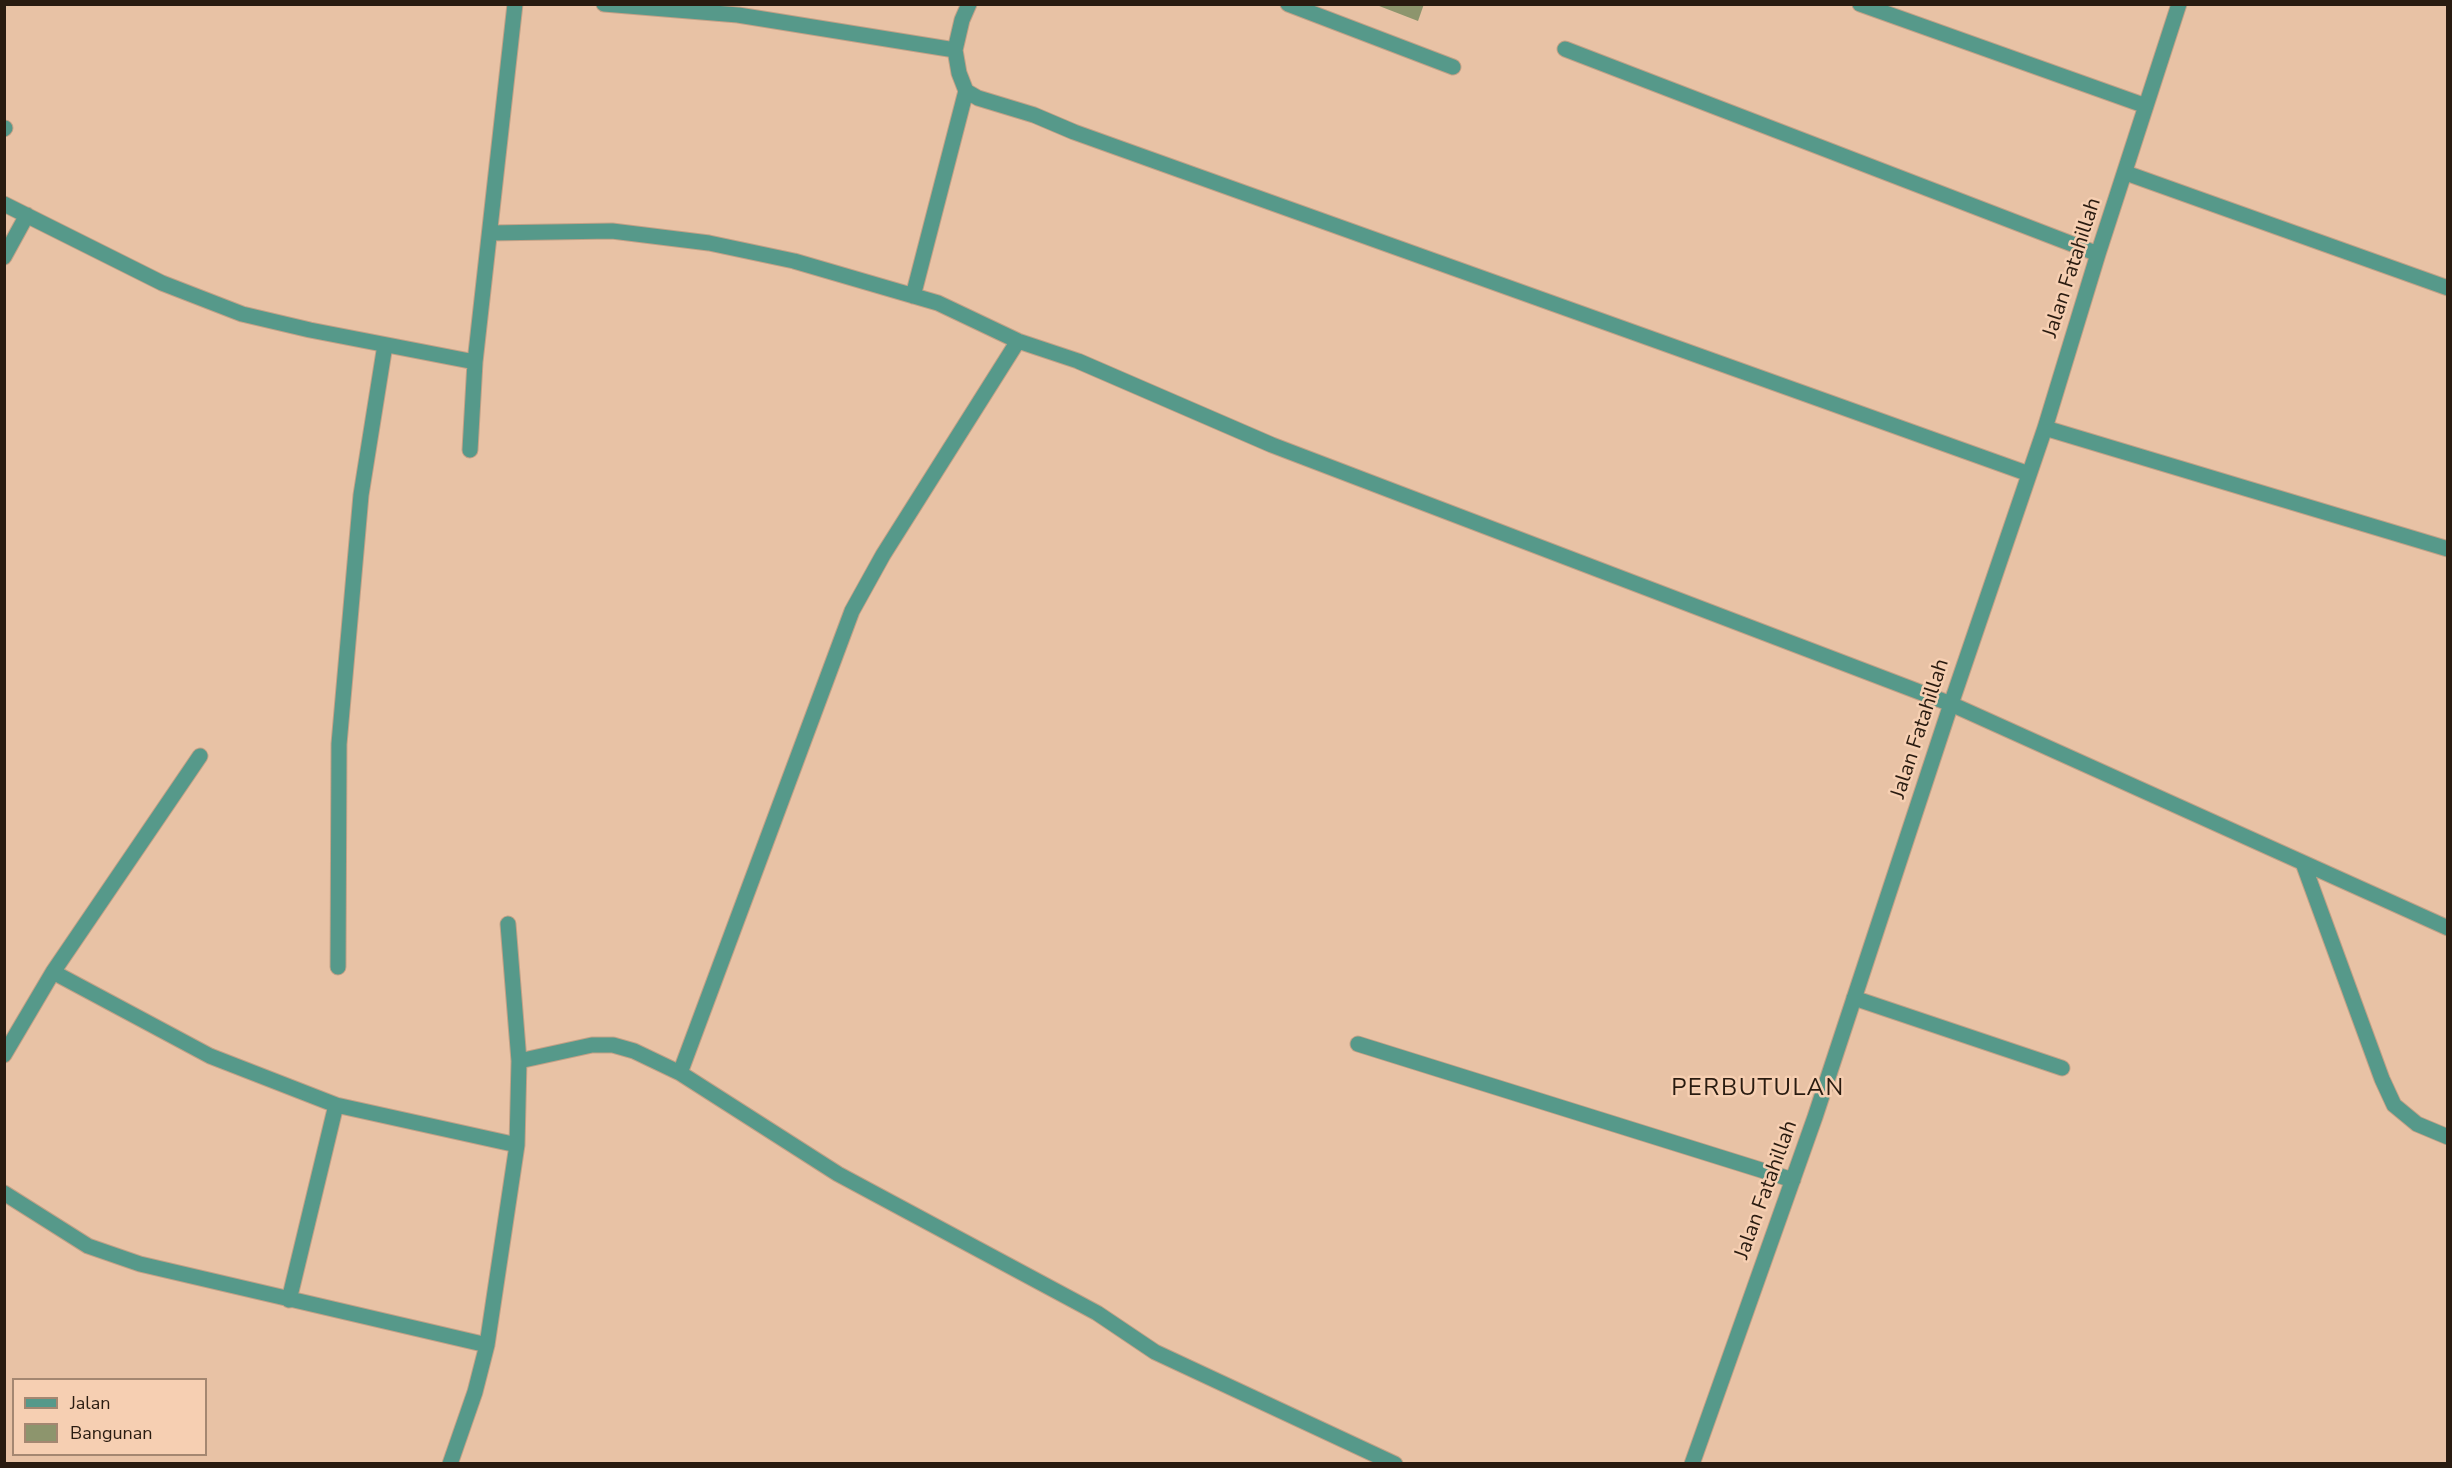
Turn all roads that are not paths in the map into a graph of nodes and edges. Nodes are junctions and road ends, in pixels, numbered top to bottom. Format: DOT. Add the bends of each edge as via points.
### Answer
graph roads {
  1 [pos="515,4"];
  2 [pos="604,4"];
  3 [pos="969,4"];
  4 [pos="1288,4"];
  5 [pos="1860,4"];
  6 [pos="2179,4"];
  7 [pos="1565,49"];
  8 [pos="955,50"];
  9 [pos="1453,67"];
  10 [pos="966,91"];
  11 [pos="2146,106"];
  12 [pos="2126,173"];
  13 [pos="4,204"];
  14 [pos="27,215"];
  15 [pos="490,233"];
  16 [pos="2098,254"];
  17 [pos="4,257"];
  18 [pos="2448,288"];
  19 [pos="913,296"];
  20 [pos="1018,341"];
  21 [pos="385,345"];
  22 [pos="475,362"];
  23 [pos="2045,428"];
  24 [pos="470,450"];
  25 [pos="2028,474"];
  26 [pos="2448,549"];
  27 [pos="1951,704"];
  28 [pos="200,756"];
  29 [pos="2303,863"];
  30 [pos="507,924"];
  31 [pos="2448,928"];
  32 [pos="338,967"];
  33 [pos="53,972"];
  34 [pos="1854,998"];
  35 [pos="1358,1044"];
  36 [pos="4,1055"];
  37 [pos="519,1061"];
  38 [pos="2062,1068"];
  39 [pos="680,1072"];
  40 [pos="336,1106"];
  41 [pos="2448,1137"];
  42 [pos="517,1145"];
  43 [pos="1793,1180"];
  44 [pos="4,1193"];
  45 [pos="289,1300"];
  46 [pos="487,1346"];
  47 [pos="450,1464"];
  48 [pos="1395,1464"];
  49 [pos="1692,1464"];
  1 -- 15 [label="street"];
  2 -- 8 [label="street" via="738,15"];
  3 -- 8 [label="street"];
  4 -- 9 [label="street"];
  5 -- 11 [label="street"];
  6 -- 11 [label="street, Jalan Fatahillah"];
  7 -- 16 [label="street"];
  8 -- 10 [label="street"];
  10 -- 19 [label="street"];
  10 -- 25 [label="street"];
  11 -- 12 [label="street, Jalan Fatahillah"];
  12 -- 16 [label="street, Jalan Fatahillah"];
  12 -- 18 [label="street"];
  13 -- 14 [label="street"];
  14 -- 17 [label="street"];
  14 -- 21 [label="street" via="162,283 242,314"];
  15 -- 19 [label="street" via="612,231 709,243 794,261"];
  15 -- 22 [label="street"];
  16 -- 23 [label="street, Jalan Fatahillah"];
  19 -- 20 [label="street" via="938,303"];
  20 -- 27 [label="street" via="1078,361 1282,450"];
  20 -- 39 [label="street" via="882,555 852,611"];
  21 -- 22 [label="street"];
  21 -- 32 [label="street" via="361,495 339,744"];
  22 -- 24 [label="street"];
  23 -- 25 [label="street, Jalan Fatahillah"];
  23 -- 26 [label="street"];
  25 -- 27 [label="street, Jalan Fatahillah"];
  27 -- 29 [label="street"];
  27 -- 34 [label="street, Jalan Fatahillah"];
  28 -- 33 [label="street"];
  29 -- 31 [label="street"];
  29 -- 41 [label="street" via="2394,1106 2417,1124"];
  30 -- 37 [label="street"];
  33 -- 36 [label="street"];
  33 -- 40 [label="street" via="210,1056"];
  34 -- 38 [label="street"];
  34 -- 43 [label="street, Jalan Fatahillah"];
  35 -- 43 [label="street"];
  37 -- 39 [label="street" via="592,1045 613,1045"];
  37 -- 42 [label="street"];
  39 -- 48 [label="street" via="838,1174 1097,1313 1155,1353"];
  40 -- 42 [label="street"];
  40 -- 45 [label="street"];
  42 -- 46 [label="street"];
  43 -- 49 [label="street, Jalan Fatahillah"];
  44 -- 45 [label="street" via="88,1246 140,1264"];
  45 -- 46 [label="street"];
  46 -- 47 [label="street"];
}
